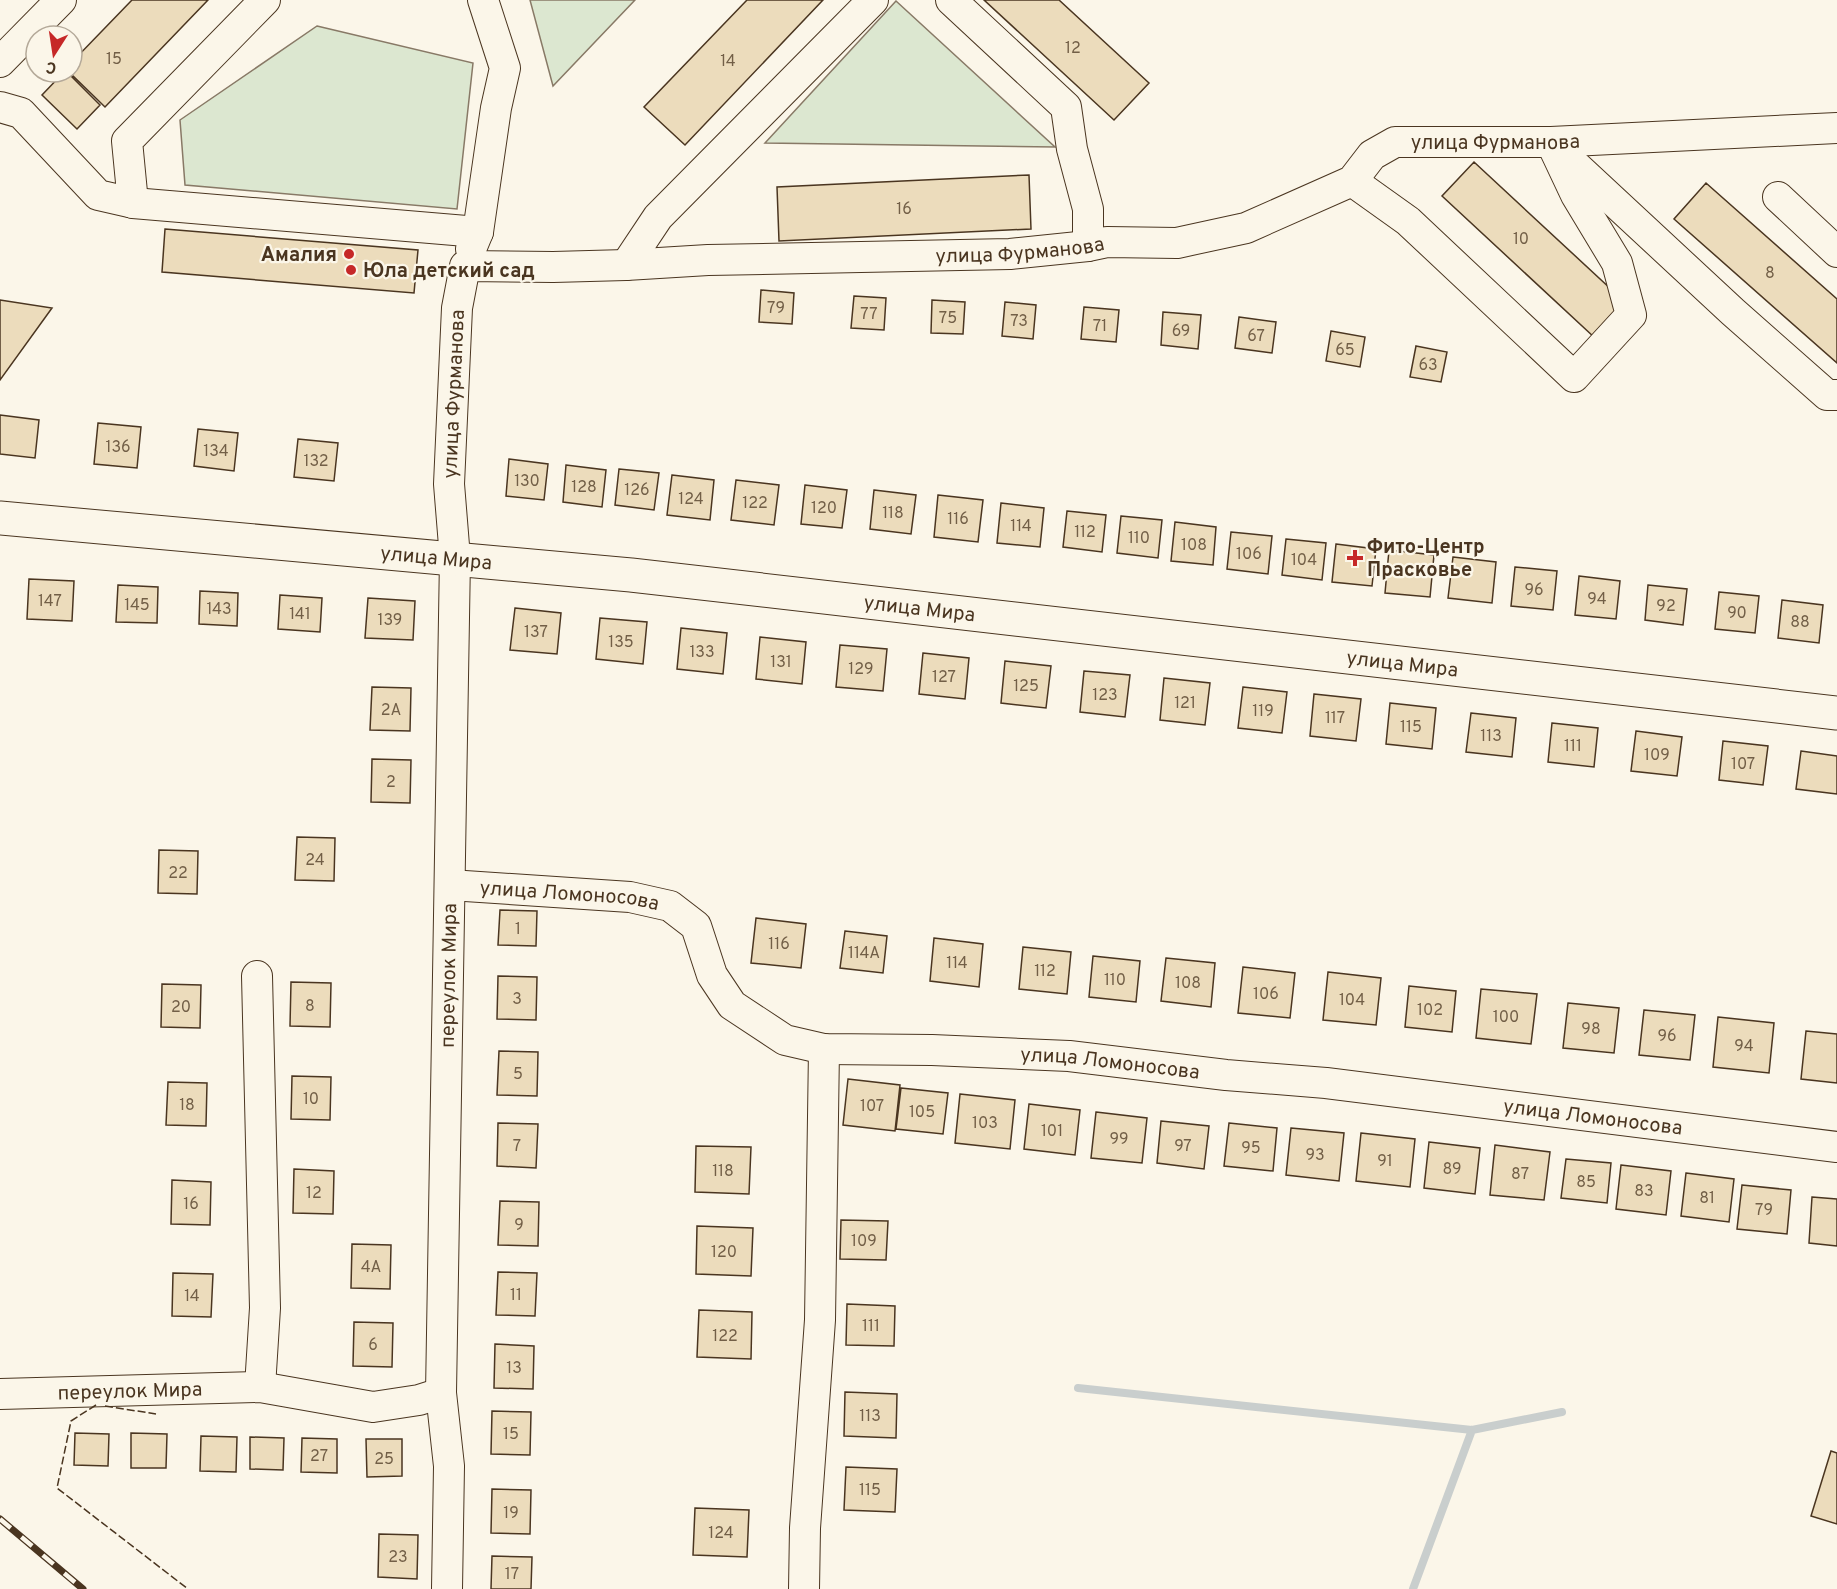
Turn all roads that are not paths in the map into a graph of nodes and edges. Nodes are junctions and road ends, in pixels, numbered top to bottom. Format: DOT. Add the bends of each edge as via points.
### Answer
graph roads {
  1 [pos="61,0"];
  2 [pos="265,0"];
  3 [pos="483,0"];
  4 [pos="873,0"];
  5 [pos="951,0"];
  6 [pos="0,62"];
  7 [pos="0,107"];
  8 [pos="1837,128"];
  9 [pos="1551,142"];
  10 [pos="1352,181"];
  11 [pos="1778,197"];
  12 [pos="134,203"];
  13 [pos="478,232"];
  14 [pos="1088,246"];
  15 [pos="1837,252"];
  16 [pos="626,265"];
  17 [pos="465,266"];
  18 [pos="1837,395"];
  19 [pos="0,518"];
  20 [pos="455,558"];
  21 [pos="1837,713"];
  22 [pos="450,885"];
  23 [pos="257,976"];
  24 [pos="824,1049"];
  25 [pos="1837,1147"];
  26 [pos="260,1387"];
  27 [pos="441,1393"];
  28 [pos="0,1394"];
  29 [pos="447,1589"];
  30 [pos="804,1589"];
  1 -- 6 [label="street"];
  2 -- 12 [label="street" via="127,141"];
  3 -- 13 [label="street" via="505,68"];
  4 -- 16 [label="street" via="658,217"];
  5 -- 14 [label="street" via="1066,107 1088,209"];
  7 -- 12 [label="street" via="21,113 98,195"];
  8 -- 9 [label="street, улица Фурманова"];
  9 -- 10 [label="street, улица Фурманова" via="1395,142 1372,155"];
  9 -- 10 [label="street" via="1575,195 1617,263 1631,315 1574,377 1408,221"];
  9 -- 18 [label="street" via="1750,327 1827,395"];
  10 -- 14 [label="street, улица Фурманова" via="1246,228 1177,243 1107,242"];
  11 -- 15 [label="street"];
  12 -- 13 [label="street"];
  13 -- 17 [label="street"];
  14 -- 16 [label="street, улица Фурманова" via="1010,254"];
  16 -- 17 [label="street, улица Фурманова"];
  17 -- 20 [label="street, улица Фурманова" via="457,308 449,484"];
  19 -- 20 [label="main road, улица Мира"];
  20 -- 21 [label="main road, улица Мира"];
  20 -- 22 [label="street, переулок Мира"];
  22 -- 24 [label="street, улица Ломоносова" via="630,897 670,906 696,926 712,975 732,1005 785,1040"];
  22 -- 27 [label="street, переулок Мира"];
  23 -- 26 [label="street" via="265,1308"];
  24 -- 25 [label="street, улица Ломоносова" via="1069,1056 1326,1083"];
  24 -- 30 [label="street" via="820,1320"];
  26 -- 27 [label="street, переулок Мира" via="373,1407"];
  26 -- 28 [label="street, переулок Мира"];
  27 -- 29 [label="street, переулок Мира" via="449,1466"];
}
